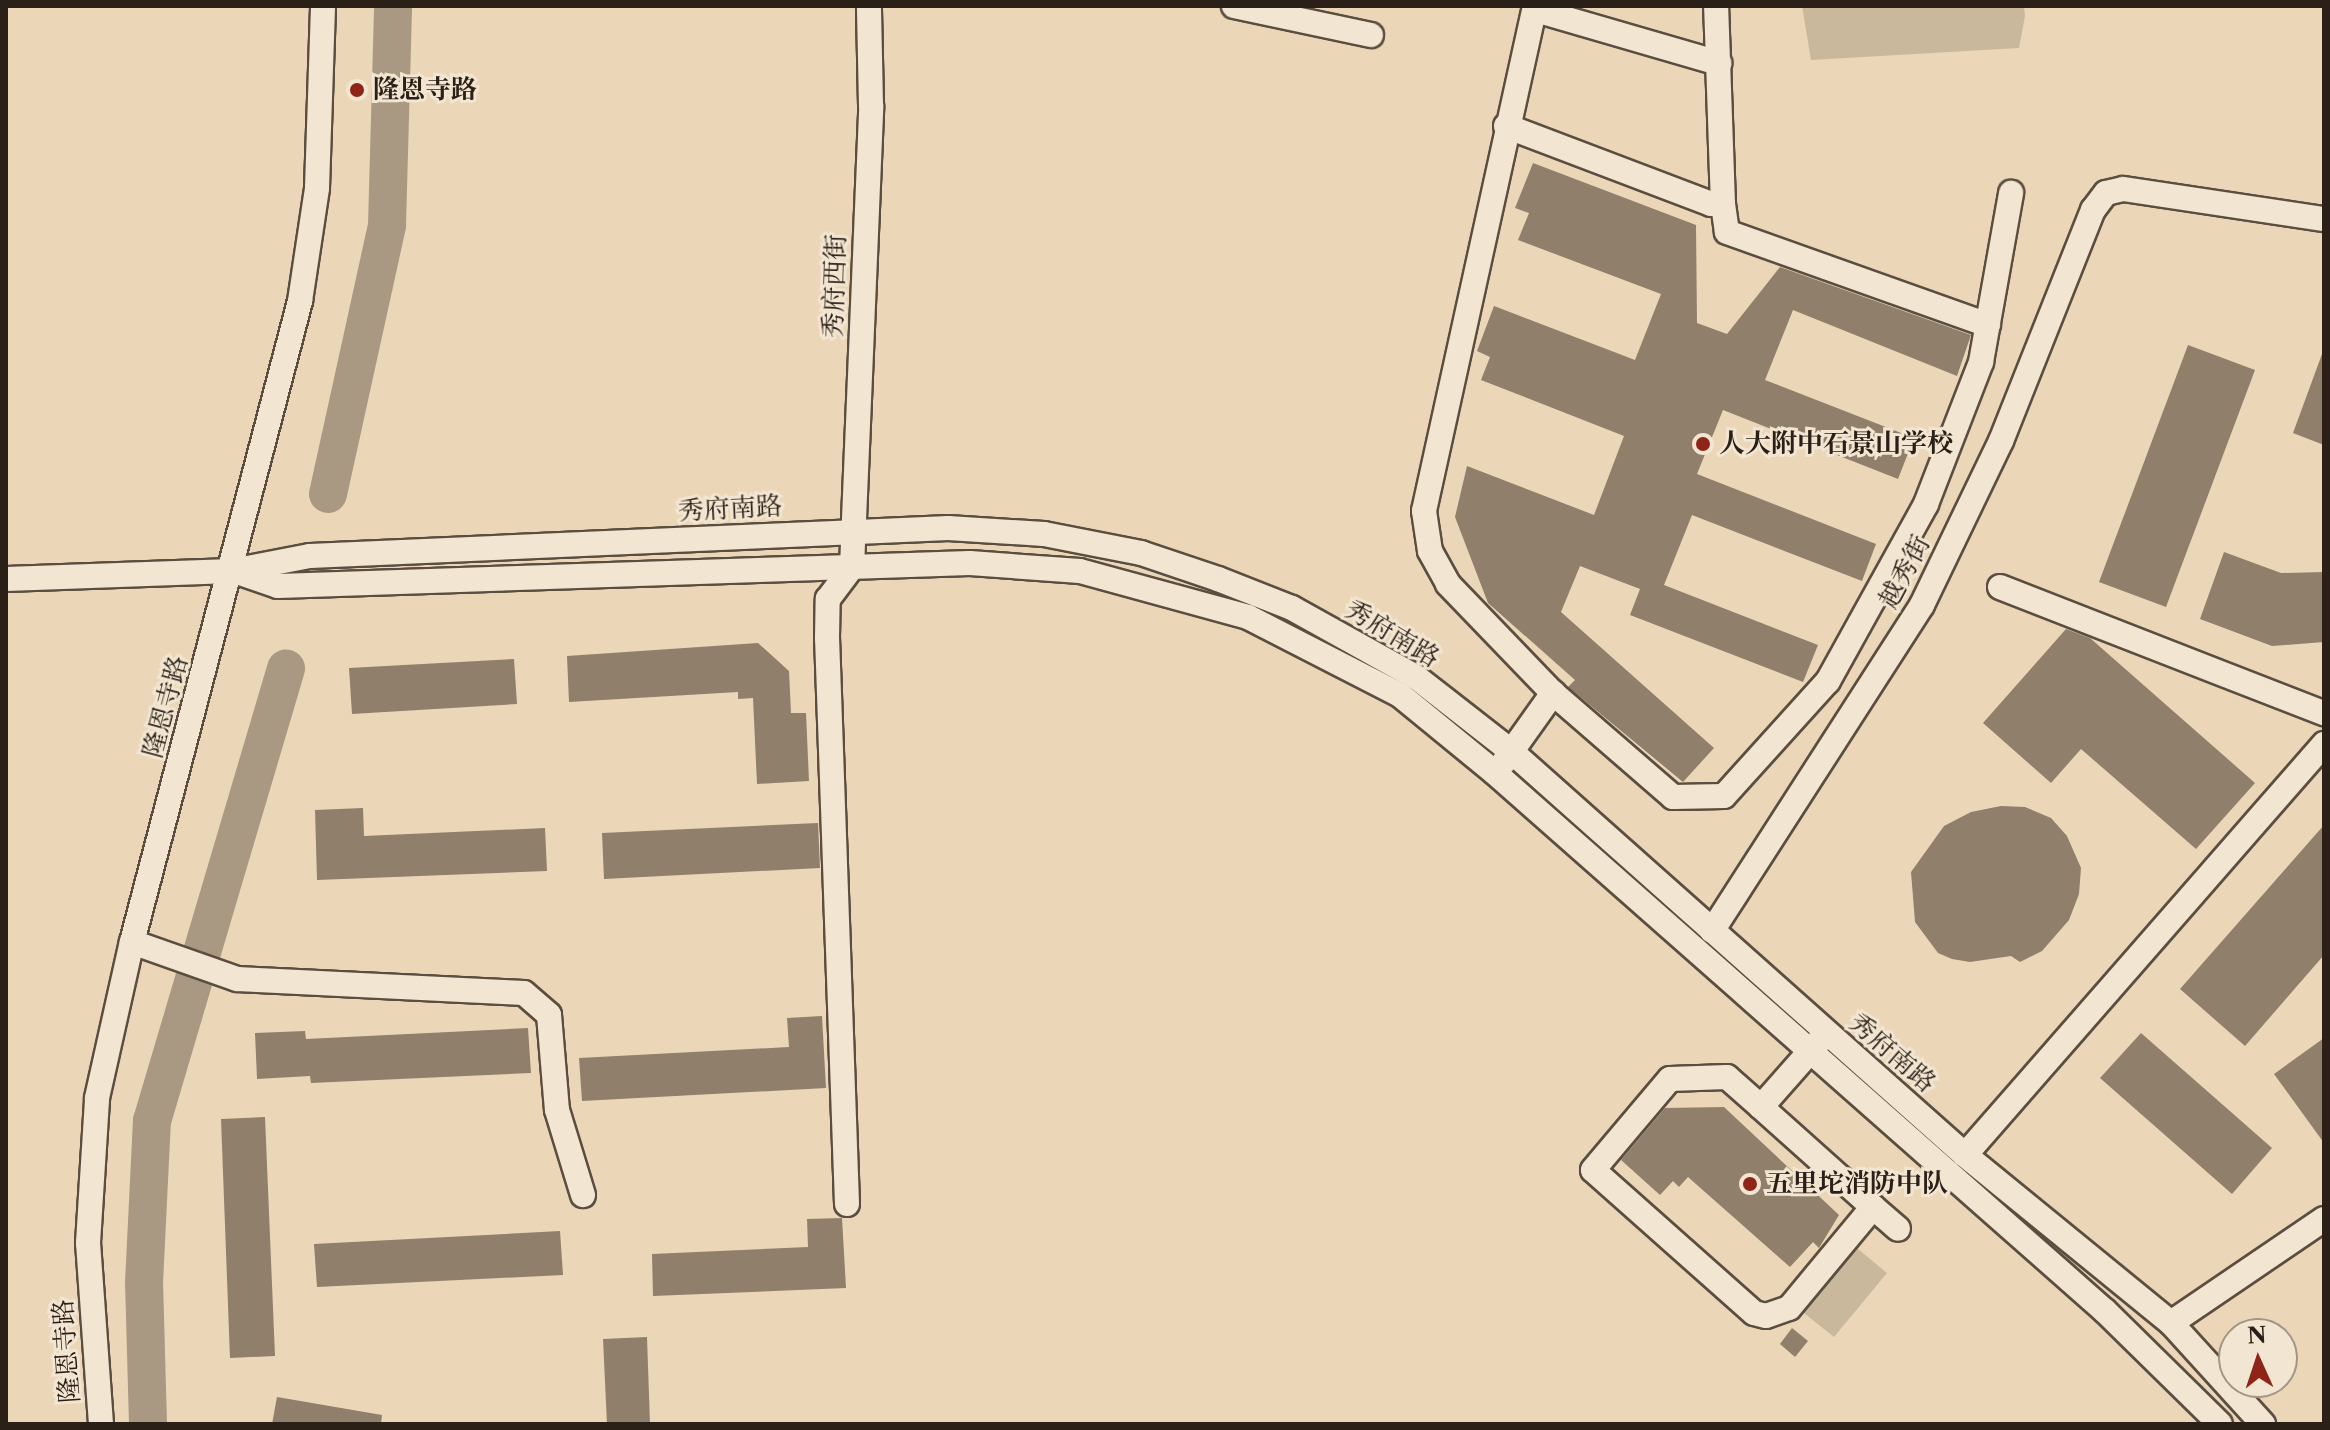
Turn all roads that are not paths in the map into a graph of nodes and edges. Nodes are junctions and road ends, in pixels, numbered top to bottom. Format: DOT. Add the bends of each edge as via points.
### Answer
graph roads {
  1 [pos="323,6"];
  2 [pos="869,6"];
  3 [pos="1234,6"];
  4 [pos="1716,6"];
  5 [pos="1535,8"];
  6 [pos="1371,35"];
  7 [pos="1719,63"];
  8 [pos="1506,126"];
  9 [pos="2011,193"];
  10 [pos="1723,204"];
  11 [pos="2324,219"];
  12 [pos="1988,325"];
  13 [pos="853,531"];
  14 [pos="852,567"];
  15 [pos="232,571"];
  16 [pos="6,579"];
  17 [pos="2000,587"];
  18 [pos="1553,693"];
  19 [pos="2324,713"];
  20 [pos="2324,744"];
  21 [pos="1512,752"];
  22 [pos="1494,772"];
  23 [pos="1712,931"];
  24 [pos="142,945"];
  25 [pos="1826,1032"];
  26 [pos="1809,1052"];
  27 [pos="1761,1107"];
  28 [pos="1965,1155"];
  29 [pos="583,1195"];
  30 [pos="847,1204"];
  31 [pos="1873,1207"];
  32 [pos="2324,1219"];
  33 [pos="1898,1229"];
  34 [pos="2171,1323"];
  35 [pos="101,1424"];
  36 [pos="2220,1424"];
  37 [pos="2263,1424"];
  1 -- 15 [label="street, 隆恩寺路" via="323,86 310,244"];
  2 -- 13 [label="street, 秀府西街" via="871,105"];
  3 -- 6 [label="street"];
  4 -- 7 [label="street"];
  5 -- 7 [label="street"];
  5 -- 8 [label="street"];
  7 -- 10 [label="street"];
  8 -- 10 [label="street" via="1711,204"];
  8 -- 18 [label="street" via="1424,511 1430,551 1448,584"];
  9 -- 12 [label="street"];
  10 -- 12 [label="street" via="1727,232"];
  11 -- 23 [label="street, 越秀街" via="2123,189 2106,193 2093,210 2018,402 1922,605"];
  12 -- 18 [label="street" via="1981,362 1926,504 1828,681 1724,796 1673,797"];
  13 -- 14 [label="street, 秀府西街"];
  13 -- 15 [label="street, 秀府南路" via="310,556"];
  13 -- 21 [label="street, 秀府南路" via="948,528 1044,534 1141,553 1292,608 1416,677"];
  14 -- 15 [label="street, 秀府南路" via="278,586"];
  14 -- 22 [label="street, 秀府南路" via="970,563 1080,571 1248,617 1400,695"];
  14 -- 30 [label="street" via="828,599 826,677"];
  15 -- 16 [label="street, 秀府南路"];
  15 -- 24 [label="street, 隆恩寺路"];
  17 -- 19 [label="street"];
  18 -- 21 [label="street"];
  20 -- 28 [label="street"];
  21 -- 22 [label="street"];
  21 -- 23 [label="street, 秀府南路"];
  22 -- 26 [label="street, 秀府南路"];
  23 -- 25 [label="street, 秀府南路"];
  24 -- 29 [label="street" via="237,979 524,993 549,1015 557,1110"];
  24 -- 35 [label="street, 隆恩寺路" via="97,1098 89,1186"];
  25 -- 26 [label="street"];
  25 -- 28 [label="street, 秀府南路"];
  26 -- 27 [label="street"];
  26 -- 36 [label="street, 秀府南路" via="2105,1311"];
  27 -- 31 [label="street"];
  27 -- 31 [label="street" via="1727,1077 1670,1079 1593,1170 1754,1313 1766,1316 1789,1308"];
  28 -- 34 [label="street, 秀府南路"];
  31 -- 33 [label="street"];
  32 -- 34 [label="street"];
  34 -- 37 [label="street, 秀府南路"];
}
